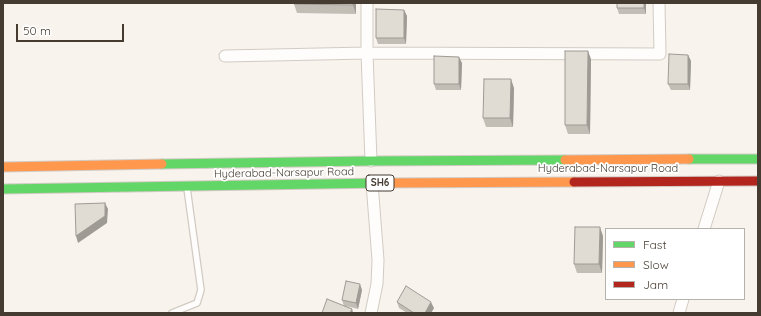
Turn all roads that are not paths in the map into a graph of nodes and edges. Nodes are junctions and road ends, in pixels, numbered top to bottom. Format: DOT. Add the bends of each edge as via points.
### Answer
graph roads {
  1 [pos="367,3"];
  2 [pos="658,3"];
  3 [pos="367,53"];
  4 [pos="225,56"];
  5 [pos="758,158"];
  6 [pos="371,162"];
  7 [pos="3,166"];
  8 [pos="719,181"];
  9 [pos="758,181"];
  10 [pos="372,183"];
  11 [pos="187,186"];
  12 [pos="3,189"];
  13 [pos="704,228"];
  14 [pos="683,300"];
  15 [pos="172,313"];
  16 [pos="371,313"];
  17 [pos="679,313"];
  1 -- 3 [label="street"];
  2 -- 3 [label="street" via="660,54"];
  3 -- 4 [label="street"];
  3 -- 6 [label="street"];
  5 -- 6 [label="main road, Hyderabad-Narsapur Road / SH6"];
  6 -- 7 [label="main road, Hyderabad-Narsapur Road / SH6"];
  8 -- 9 [label="main road, Hyderabad-Narsapur Road / SH6"];
  8 -- 10 [label="main road, Hyderabad-Narsapur Road / SH6"];
  8 -- 13 [label="street"];
  10 -- 11 [label="main road, Hyderabad-Narsapur Road / SH6"];
  10 -- 16 [label="street" via="378,260 377,284"];
  11 -- 12 [label="main road, Hyderabad-Narsapur Road / SH6"];
  11 -- 15 [label="lane" via="201,290 197,303"];
  14 -- 17 [label="street"];
}
